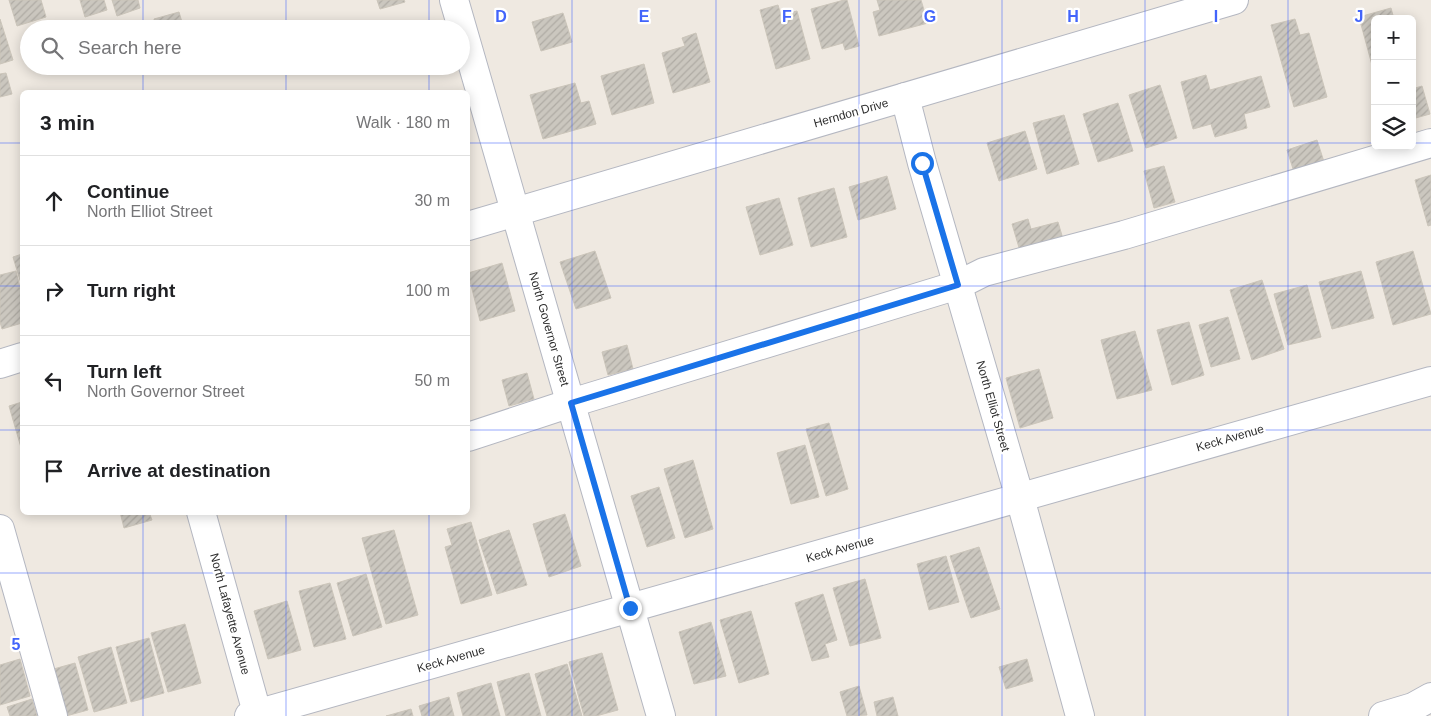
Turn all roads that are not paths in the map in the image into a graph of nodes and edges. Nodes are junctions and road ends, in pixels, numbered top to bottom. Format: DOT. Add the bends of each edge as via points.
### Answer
graph roads {
  1 [pos="454,0"];
  2 [pos="1234,0"];
  3 [pos="460,20"];
  4 [pos="470,55"];
  5 [pos="905,97"];
  6 [pos="1431,143"];
  7 [pos="516,212"];
  8 [pos="470,225"];
  9 [pos="958,285"];
  10 [pos="20,358"];
  11 [pos="0,364"];
  12 [pos="1431,381"];
  13 [pos="571,403"];
  14 [pos="470,436"];
  15 [pos="1020,498"];
  16 [pos="204,515"];
  17 [pos="0,529"];
  18 [pos="630,608"];
  19 [pos="1431,697"];
  20 [pos="255,715"];
  21 [pos="53,716"];
  22 [pos="661,716"];
  23 [pos="1080,716"];
  24 [pos="1383,716"];
  1 -- 3 [label="street, North Governor Street"];
  2 -- 5 [label="street, Herndon Drive"];
  4 -- 7 [label="street, North Governor Street"];
  5 -- 7 [label="street, Herndon Drive"];
  5 -- 9 [label="street, North Elliot Street"];
  6 -- 9 [label="street" via="1124,235 984,272"];
  7 -- 8 [label="street, Herndon Drive"];
  7 -- 13 [label="street, North Governor Street"];
  9 -- 13 [label="street"];
  9 -- 15 [label="street, North Elliot Street"];
  10 -- 11 [label="street"];
  12 -- 15 [label="street, Keck Avenue"];
  13 -- 14 [label="street"];
  13 -- 18 [label="street, North Governor Street"];
  15 -- 18 [label="street, Keck Avenue"];
  15 -- 23 [label="street, North Elliot Street"];
  16 -- 20 [label="street, North Lafayette Avenue"];
  17 -- 21 [label="street"];
  18 -- 20 [label="street, Keck Avenue"];
  18 -- 22 [label="street, North Governor Street"];
  19 -- 24 [label="street" via="1413,707"];
}
